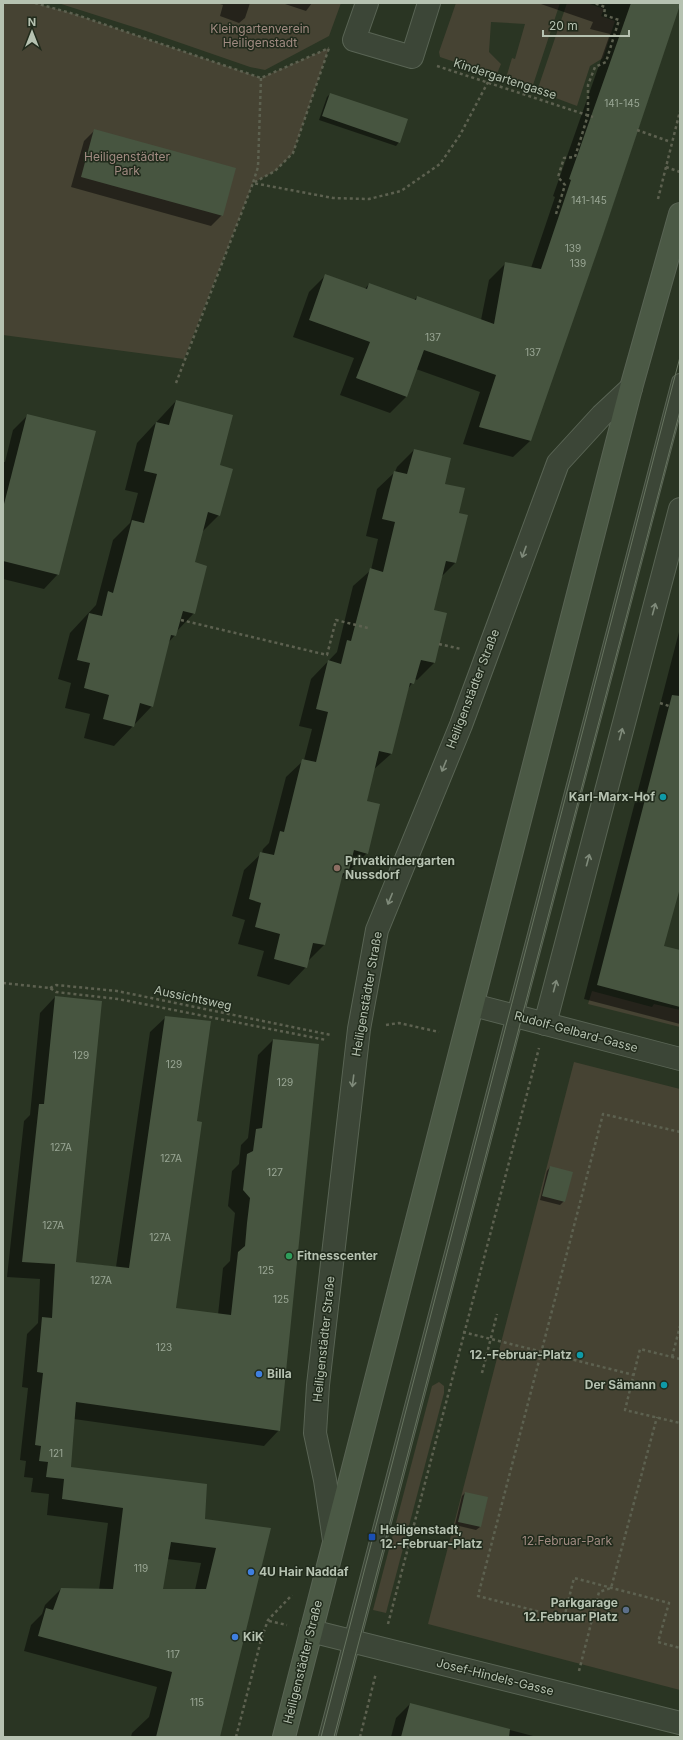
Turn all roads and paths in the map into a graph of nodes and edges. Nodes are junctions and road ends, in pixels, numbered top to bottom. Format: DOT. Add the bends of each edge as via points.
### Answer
graph roads {
  1 [pos="36,3"];
  2 [pos="367,3"];
  3 [pos="429,3"];
  4 [pos="594,3"];
  5 [pos="354,40"];
  6 [pos="329,48"];
  7 [pos="412,58"];
  8 [pos="261,78"];
  9 [pos="488,82"];
  10 [pos="588,115"];
  11 [pos="593,117"];
  12 [pos="638,130"];
  13 [pos="668,141"];
  14 [pos="666,168"];
  15 [pos="680,172"];
  16 [pos="253,183"];
  17 [pos="556,214"];
  18 [pos="680,214"];
  19 [pos="680,382"];
  20 [pos="176,383"];
  21 [pos="631,388"];
  22 [pos="680,509"];
  23 [pos="180,620"];
  24 [pos="368,628"];
  25 [pos="439,644"];
  26 [pos="452,648"];
  27 [pos="660,703"];
  28 [pos="669,706"];
  29 [pos="3,983"];
  30 [pos="50,988"];
  31 [pos="472,1005"];
  32 [pos="515,1016"];
  33 [pos="545,1024"];
  34 [pos="379,1026"];
  35 [pos="442,1033"];
  36 [pos="332,1035"];
  37 [pos="326,1040"];
  38 [pos="680,1059"];
  39 [pos="680,1132"];
  40 [pos="497,1314"];
  41 [pos="680,1326"];
  42 [pos="463,1332"];
  43 [pos="490,1339"];
  44 [pos="542,1353"];
  45 [pos="672,1357"];
  46 [pos="680,1359"];
  47 [pos="482,1372"];
  48 [pos="634,1375"];
  49 [pos="657,1417"];
  50 [pos="680,1423"];
  51 [pos="334,1540"];
  52 [pos="610,1588"];
  53 [pos="268,1620"];
  54 [pos="311,1631"];
  55 [pos="352,1642"];
  56 [pos="680,1648"];
  57 [pos="382,1649"];
  58 [pos="573,1696"];
  59 [pos="680,1723"];
  60 [pos="236,1737"];
  61 [pos="284,1737"];
  62 [pos="327,1737"];
  63 [pos="360,1737"];
  1 -- 8 [label="path"];
  2 -- 5 [label="street"];
  3 -- 7 [label="street"];
  4 -- 10 [label="path" via="605,7 604,15 619,20 606,62 595,67 588,85"];
  5 -- 6 [label="path"];
  5 -- 7 [label="street"];
  6 -- 8 [label="path"];
  6 -- 16 [label="path" via="293,153 275,171"];
  7 -- 9 [label="path, Kindergartengasse"];
  8 -- 16 [label="path" via="258,167"];
  9 -- 10 [label="path, Kindergartengasse"];
  9 -- 16 [label="path" via="460,135 440,164 401,191 369,199 333,198"];
  10 -- 11 [label="path, Kindergartengasse"];
  10 -- 17 [label="path" via="575,157 564,158 558,177 565,185"];
  12 -- 13 [label="path"];
  14 -- 15 [label="path"];
  16 -- 20 [label="path"];
  18 -- 21 [label="main road, Heiligenstädter Straße"];
  19 -- 32 [label="lane"];
  21 -- 31 [label="main road, Heiligenstädter Straße"];
  21 -- 51 [label="street, Heiligenstädter Straße, one-way" via="602,415 558,464 461,725 377,930 359,1030 318,1384 315,1433"];
  33 -- 22 [label="street, one-way"];
  23 -- 24 [label="path" via="327,655 336,620"];
  25 -- 26 [label="path"];
  27 -- 28 [label="path"];
  29 -- 30 [label="path, Aussichtsweg"];
  30 -- 36 [label="path, Aussichtsweg" via="56,985 117,991"];
  30 -- 37 [label="path, Aussichtsweg" via="56,992 118,999"];
  31 -- 32 [label="street, Rudolf-Gelbard-Gasse"];
  31 -- 51 [label="main road, Heiligenstädter Straße"];
  32 -- 33 [label="street, Rudolf-Gelbard-Gasse"];
  32 -- 55 [label="lane"];
  33 -- 38 [label="street, Rudolf-Gelbard-Gasse"];
  33 -- 42 [label="path"];
  34 -- 35 [label="path" via="399,1023"];
  39 -- 44 [label="path" via="604,1114"];
  40 -- 43 [label="path"];
  41 -- 45 [label="path"];
  42 -- 43 [label="path"];
  42 -- 57 [label="path"];
  43 -- 44 [label="path"];
  43 -- 47 [label="path"];
  44 -- 48 [label="path"];
  44 -- 52 [label="path" via="478,1596 564,1618 574,1578"];
  45 -- 46 [label="path"];
  45 -- 48 [label="path" via="640,1349"];
  48 -- 49 [label="path" via="625,1410"];
  49 -- 50 [label="path"];
  49 -- 52 [label="path"];
  51 -- 54 [label="main road, Heiligenstädter Straße"];
  52 -- 56 [label="path" via="669,1603 658,1642"];
  52 -- 58 [label="path" via="599,1592"];
  53 -- 60 [label="path"];
  54 -- 55 [label="street, Josef-Hindels-Gasse"];
  54 -- 61 [label="main road, Heiligenstädter Straße"];
  55 -- 57 [label="street, Josef-Hindels-Gasse"];
  55 -- 62 [label="lane"];
  57 -- 58 [label="street, Josef-Hindels-Gasse"];
  57 -- 63 [label="path"];
  58 -- 59 [label="street, Josef-Hindels-Gasse"];
}
